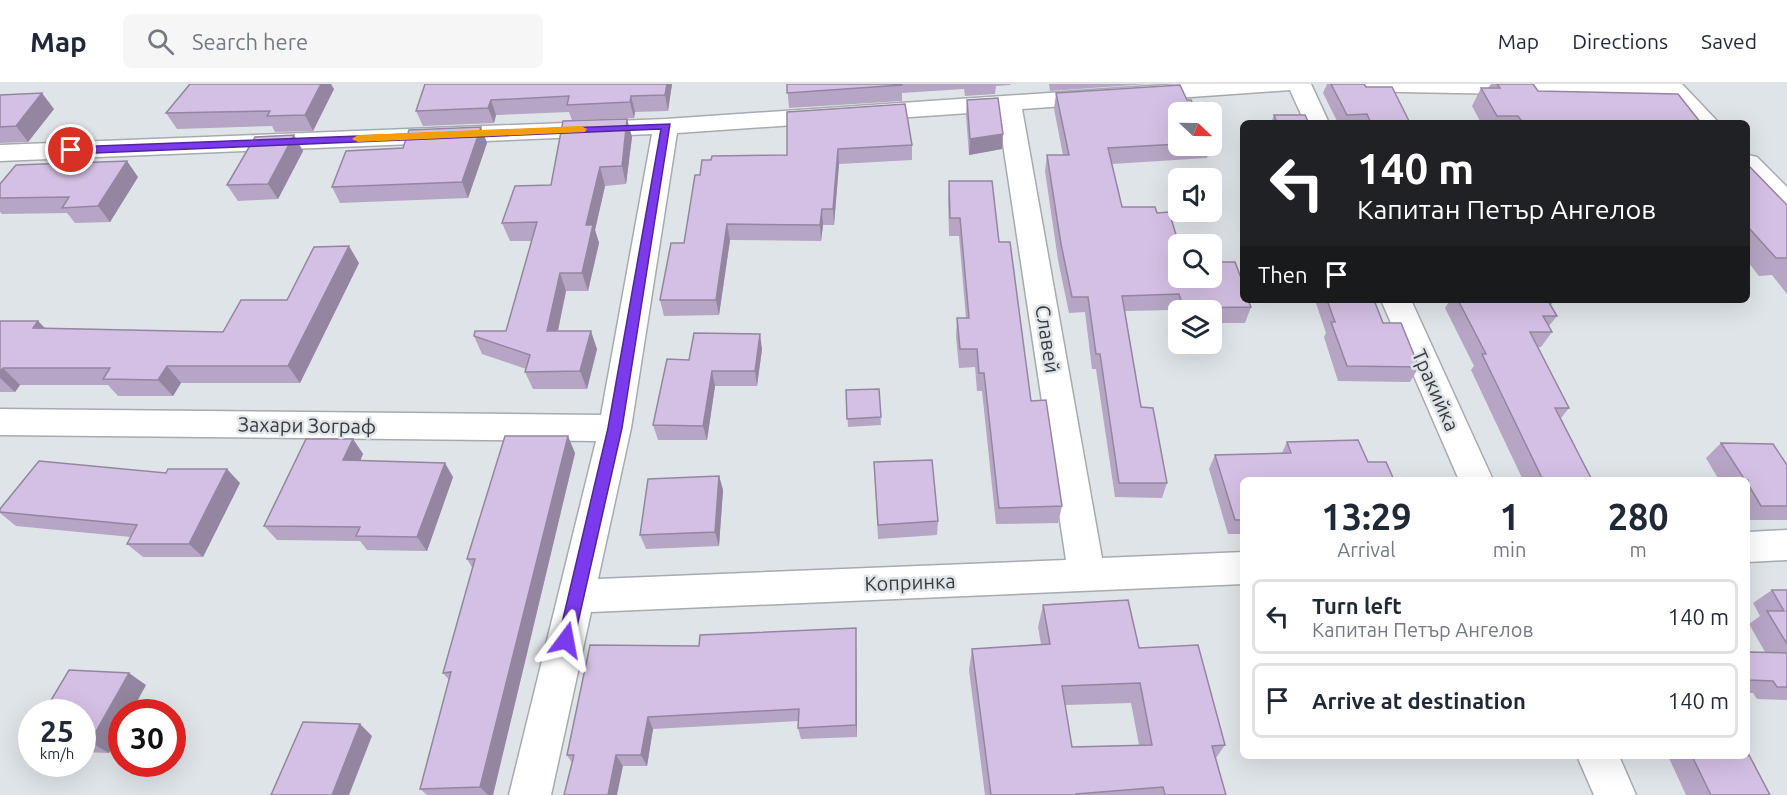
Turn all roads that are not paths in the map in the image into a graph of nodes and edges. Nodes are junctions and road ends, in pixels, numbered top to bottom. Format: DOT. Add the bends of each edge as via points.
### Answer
graph roads {
  1 [pos="1287,84"];
  2 [pos="1299,84"];
  3 [pos="1345,84"];
  4 [pos="1671,87"];
  5 [pos="1009,104"];
  6 [pos="1316,120"];
  7 [pos="1704,120"];
  8 [pos="666,126"];
  9 [pos="0,153"];
  10 [pos="1750,165"];
  11 [pos="1787,203"];
  12 [pos="1397,303"];
  13 [pos="0,422"];
  14 [pos="615,428"];
  15 [pos="1475,477"];
  16 [pos="1787,545"];
  17 [pos="1750,547"];
  18 [pos="1240,568"];
  19 [pos="1087,574"];
  20 [pos="576,596"];
  21 [pos="1599,759"];
  22 [pos="530,795"];
  23 [pos="1615,795"];
  1 -- 5 [label="street"];
  2 -- 6 [label="street"];
  3 -- 4 [label="street"];
  4 -- 7 [label="street"];
  5 -- 8 [label="street"];
  5 -- 19 [label="street, Славей"];
  8 -- 9 [label="street"];
  8 -- 14 [label="street"];
  10 -- 11 [label="street"];
  12 -- 15 [label="street, Тракийка"];
  13 -- 14 [label="street, Захари Зограф"];
  14 -- 20 [label="street"];
  16 -- 17 [label="street"];
  18 -- 19 [label="street, Копринка"];
  19 -- 20 [label="street, Копринка"];
  20 -- 22 [label="street"];
  21 -- 23 [label="street"];
}
